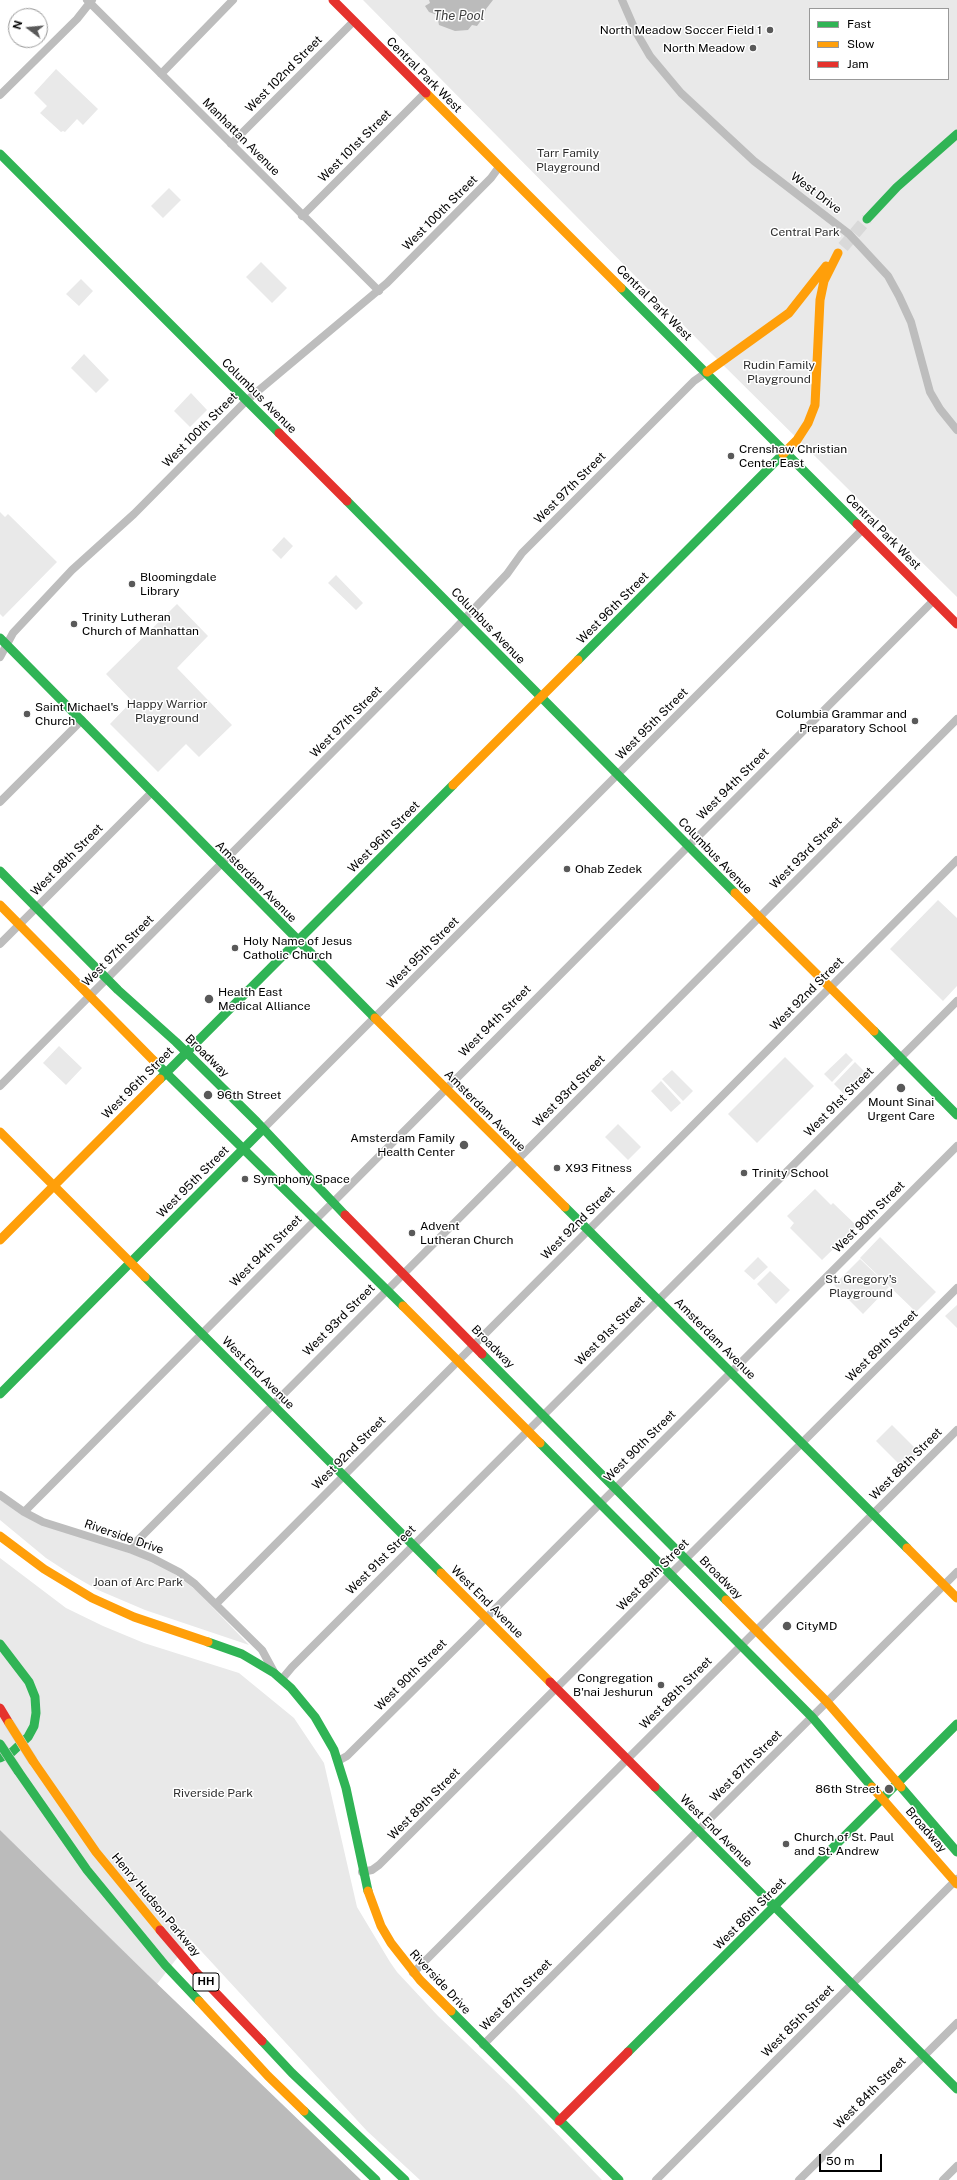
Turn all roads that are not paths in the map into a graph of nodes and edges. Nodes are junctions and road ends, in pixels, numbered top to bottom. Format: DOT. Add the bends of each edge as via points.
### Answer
graph roads {
  1 [pos="233,0"];
  2 [pos="333,0"];
  3 [pos="622,0"];
  4 [pos="90,1"];
  5 [pos="354,21"];
  6 [pos="161,74"];
  7 [pos="426,93"];
  8 [pos="0,95"];
  9 [pos="957,134"];
  10 [pos="231,144"];
  11 [pos="0,154"];
  12 [pos="499,166"];
  13 [pos="302,216"];
  14 [pos="867,219"];
  15 [pos="379,291"];
  16 [pos="707,372"];
  17 [pos="246,401"];
  18 [pos="957,430"];
  19 [pos="786,452"];
  20 [pos="863,529"];
  21 [pos="934,600"];
  22 [pos="464,619"];
  23 [pos="957,624"];
  24 [pos="0,638"];
  25 [pos="7,646"];
  26 [pos="0,657"];
  27 [pos="541,698"];
  28 [pos="957,719"];
  29 [pos="82,720"];
  30 [pos="618,774"];
  31 [pos="151,793"];
  32 [pos="0,802"];
  33 [pos="688,845"];
  34 [pos="957,860"];
  35 [pos="222,864"];
  36 [pos="0,871"];
  37 [pos="0,905"];
  38 [pos="37,908"];
  39 [pos="759,918"];
  40 [pos="20,924"];
  41 [pos="298,940"];
  42 [pos="0,944"];
  43 [pos="107,979"];
  44 [pos="830,987"];
  45 [pos="90,996"];
  46 [pos="957,1001"];
  47 [pos="375,1018"];
  48 [pos="186,1052"];
  49 [pos="900,1057"];
  50 [pos="166,1072"];
  51 [pos="0,1086"];
  52 [pos="445,1088"];
  53 [pos="957,1115"];
  54 [pos="264,1129"];
  55 [pos="0,1132"];
  56 [pos="957,1146"];
  57 [pos="243,1150"];
  58 [pos="517,1159"];
  59 [pos="54,1186"];
  60 [pos="332,1202"];
  61 [pos="315,1219"];
  62 [pos="588,1230"];
  63 [pos="0,1240"];
  64 [pos="130,1262"];
  65 [pos="403,1273"];
  66 [pos="957,1288"];
  67 [pos="386,1290"];
  68 [pos="659,1299"];
  69 [pos="201,1333"];
  70 [pos="473,1344"];
  71 [pos="458,1360"];
  72 [pos="731,1372"];
  73 [pos="0,1394"];
  74 [pos="272,1404"];
  75 [pos="543,1415"];
  76 [pos="957,1430"];
  77 [pos="528,1431"];
  78 [pos="802,1443"];
  79 [pos="343,1475"];
  80 [pos="615,1488"];
  81 [pos="0,1495"];
  82 [pos="600,1504"];
  83 [pos="24,1512"];
  84 [pos="873,1514"];
  85 [pos="0,1536"];
  86 [pos="413,1545"];
  87 [pos="132,1550"];
  88 [pos="686,1559"];
  89 [pos="957,1572"];
  90 [pos="671,1574"];
  91 [pos="944,1585"];
  92 [pos="957,1598"];
  93 [pos="216,1604"];
  94 [pos="486,1617"];
  95 [pos="756,1630"];
  96 [pos="0,1644"];
  97 [pos="741,1645"];
  98 [pos="274,1673"];
  99 [pos="282,1679"];
  100 [pos="556,1688"];
  101 [pos="827,1702"];
  102 [pos="0,1708"];
  103 [pos="812,1717"];
  104 [pos="957,1724"];
  105 [pos="0,1744"];
  106 [pos="0,1758"];
  107 [pos="627,1759"];
  108 [pos="338,1761"];
  109 [pos="897,1783"];
  110 [pos="882,1798"];
  111 [pos="698,1830"];
  112 [pos="957,1852"];
  113 [pos="362,1872"];
  114 [pos="956,1882"];
  115 [pos="774,1906"];
  116 [pos="413,1973"];
  117 [pos="852,1984"];
  118 [pos="957,2023"];
  119 [pos="483,2045"];
  120 [pos="924,2056"];
  121 [pos="957,2089"];
  122 [pos="559,2121"];
  123 [pos="957,2166"];
  124 [pos="376,2180"];
  125 [pos="405,2180"];
  126 [pos="618,2180"];
  127 [pos="656,2180"];
  128 [pos="800,2180"];
  129 [pos="943,2180"];
  1 -- 6 [label="street"];
  2 -- 5 [label="main road, Central Park West"];
  3 -- 18 [label="street, West Drive" via="650,56 681,93 748,156 849,234 888,276 911,322 930,392 945,417"];
  4 -- 6 [label="street, Manhattan Avenue"];
  4 -- 8 [label="street" via="77,19"];
  5 -- 7 [label="main road, Central Park West"];
  5 -- 10 [label="street, West 102nd Street"];
  6 -- 10 [label="street, Manhattan Avenue"];
  7 -- 12 [label="main road, Central Park West"];
  7 -- 13 [label="street, West 101st Street"];
  9 -- 14 [label="main road" via="897,187"];
  10 -- 13 [label="street, Manhattan Avenue"];
  11 -- 17 [label="main road, Columbus Avenue"];
  12 -- 15 [label="street, West 100th Street" via="491,178"];
  12 -- 16 [label="main road, Central Park West"];
  13 -- 15 [label="street, Manhattan Avenue"];
  15 -- 17 [label="street, West 100th Street"];
  16 -- 19 [label="main road, Central Park West"];
  16 -- 19 [label="main road, West 96th Street" via="789,313 840,250 824,280 820,300 815,405 804,429"];
  16 -- 22 [label="street, West 97th Street" via="694,381 522,553 507,574"];
  17 -- 22 [label="main road, Columbus Avenue"];
  17 -- 25 [label="street, West 100th Street" via="134,514 72,570 13,633"];
  19 -- 20 [label="main road, Central Park West"];
  19 -- 27 [label="main road, West 96th Street"];
  20 -- 21 [label="main road, Central Park West"];
  20 -- 30 [label="street, West 95th Street"];
  21 -- 23 [label="main road, Central Park West"];
  21 -- 33 [label="street, West 94th Street"];
  22 -- 27 [label="main road, Columbus Avenue"];
  22 -- 35 [label="street, West 97th Street"];
  24 -- 25 [label="main road, Amsterdam Avenue"];
  25 -- 26 [label="street, West 100th Street"];
  25 -- 29 [label="main road, Amsterdam Avenue"];
  27 -- 30 [label="main road, Columbus Avenue"];
  27 -- 41 [label="main road, West 96th Street"];
  28 -- 39 [label="street, West 93rd Street"];
  29 -- 31 [label="main road, Amsterdam Avenue"];
  29 -- 32 [label="street"];
  30 -- 33 [label="main road, Columbus Avenue"];
  30 -- 47 [label="street, West 95th Street"];
  31 -- 35 [label="main road, Amsterdam Avenue"];
  31 -- 38 [label="street, West 98th Street"];
  33 -- 39 [label="main road, Columbus Avenue"];
  33 -- 52 [label="street, West 94th Street"];
  34 -- 44 [label="street, West 92nd Street"];
  35 -- 41 [label="main road, Amsterdam Avenue"];
  35 -- 43 [label="street, West 97th Street"];
  36 -- 38 [label="main road, Broadway"];
  37 -- 40 [label="main road, Broadway"];
  38 -- 40 [label="street, West 98th Street"];
  38 -- 43 [label="main road, Broadway"];
  39 -- 44 [label="main road, Columbus Avenue"];
  39 -- 58 [label="street, West 93rd Street"];
  40 -- 42 [label="street, West 98th Street"];
  40 -- 45 [label="main road, Broadway"];
  41 -- 47 [label="main road, Amsterdam Avenue"];
  41 -- 48 [label="main road, West 96th Street"];
  43 -- 45 [label="street, West 97th Street"];
  43 -- 48 [label="main road, Broadway"];
  44 -- 49 [label="main road, Columbus Avenue"];
  44 -- 62 [label="street, West 92nd Street"];
  45 -- 50 [label="main road, Broadway"];
  45 -- 51 [label="street, West 97th Street"];
  46 -- 49 [label="street, West 91st Street"];
  47 -- 52 [label="main road, Amsterdam Avenue"];
  47 -- 54 [label="street, West 95th Street"];
  48 -- 50 [label="main road, West 96th Street"];
  48 -- 54 [label="main road, Broadway"];
  49 -- 53 [label="main road, Columbus Avenue"];
  49 -- 68 [label="street, West 91st Street"];
  50 -- 57 [label="main road, Broadway"];
  50 -- 59 [label="main road, West 96th Street"];
  52 -- 58 [label="main road, Amsterdam Avenue"];
  52 -- 60 [label="street, West 94th Street"];
  54 -- 57 [label="main road, West 95th Street"];
  54 -- 60 [label="main road, Broadway"];
  55 -- 59 [label="main road, West End Avenue"];
  56 -- 72 [label="street, West 90th Street"];
  57 -- 61 [label="main road, Broadway"];
  57 -- 64 [label="main road, West 95th Street"];
  58 -- 62 [label="main road, Amsterdam Avenue"];
  58 -- 65 [label="street, West 93rd Street"];
  59 -- 63 [label="main road, West 96th Street"];
  59 -- 64 [label="main road, West End Avenue"];
  60 -- 61 [label="street, West 94th Street"];
  60 -- 65 [label="main road, Broadway"];
  61 -- 67 [label="main road, Broadway"];
  61 -- 69 [label="street, West 94th Street"];
  62 -- 68 [label="main road, Amsterdam Avenue"];
  62 -- 70 [label="street, West 92nd Street"];
  64 -- 69 [label="main road, West End Avenue"];
  64 -- 73 [label="main road, West 95th Street"];
  65 -- 67 [label="street, West 93rd Street"];
  65 -- 70 [label="main road, Broadway"];
  66 -- 78 [label="street, West 89th Street"];
  67 -- 71 [label="main road, Broadway"];
  67 -- 74 [label="street, West 93rd Street"];
  68 -- 72 [label="main road, Amsterdam Avenue"];
  68 -- 75 [label="street, West 91st Street"];
  69 -- 74 [label="main road, West End Avenue"];
  69 -- 83 [label="street, West 94th Street"];
  70 -- 71 [label="street, West 92nd Street"];
  70 -- 75 [label="main road, Broadway"];
  71 -- 77 [label="main road, Broadway"];
  71 -- 79 [label="street, West 92nd Street"];
  72 -- 78 [label="main road, Amsterdam Avenue"];
  72 -- 80 [label="street, West 90th Street"];
  74 -- 79 [label="main road, West End Avenue"];
  74 -- 87 [label="street, West 93rd Street" via="138,1540"];
  75 -- 77 [label="street, West 91st Street"];
  75 -- 80 [label="main road, Broadway"];
  76 -- 84 [label="street, West 88th Street"];
  77 -- 82 [label="main road, Broadway"];
  77 -- 86 [label="street, West 91st Street"];
  78 -- 84 [label="main road, Amsterdam Avenue"];
  78 -- 88 [label="street, West 89th Street"];
  79 -- 86 [label="main road, West End Avenue"];
  79 -- 93 [label="street, West 92nd Street"];
  80 -- 82 [label="street, West 90th Street"];
  80 -- 88 [label="main road, Broadway"];
  81 -- 83 [label="street, Riverside Drive"];
  82 -- 90 [label="main road, Broadway"];
  82 -- 94 [label="street, West 90th Street"];
  83 -- 87 [label="street, Riverside Drive" via="59,1528"];
  84 -- 91 [label="main road, Amsterdam Avenue"];
  84 -- 95 [label="street, West 88th Street"];
  85 -- 98 [label="main road, Riverside Drive" via="50,1573 97,1601 134,1617 234,1650"];
  86 -- 94 [label="main road, West End Avenue"];
  86 -- 99 [label="street, West 91st Street"];
  87 -- 93 [label="street, Riverside Drive" via="179,1572"];
  88 -- 90 [label="street, West 89th Street"];
  88 -- 95 [label="main road, Broadway"];
  89 -- 91 [label="street, West 87th Street"];
  90 -- 97 [label="main road, Broadway"];
  90 -- 100 [label="street, West 89th Street"];
  91 -- 92 [label="main road, Amsterdam Avenue"];
  91 -- 101 [label="street, West 87th Street"];
  93 -- 98 [label="street, Riverside Drive" via="262,1650"];
  94 -- 100 [label="main road, West End Avenue"];
  94 -- 108 [label="street, West 90th Street" via="347,1756"];
  95 -- 97 [label="street, West 88th Street"];
  95 -- 101 [label="main road, Broadway"];
  96 -- 106 [label="main road" via="29,1682 35,1697 36,1713 34,1726 28,1737 12,1752"];
  97 -- 103 [label="main road, Broadway"];
  97 -- 107 [label="street, West 88th Street"];
  98 -- 99 [label="main road, Riverside Drive"];
  99 -- 108 [label="main road, Riverside Drive" via="315,1717"];
  100 -- 107 [label="main road, West End Avenue"];
  100 -- 113 [label="street, West 89th Street" via="380,1865"];
  101 -- 103 [label="street, West 87th Street"];
  101 -- 109 [label="main road, Broadway"];
  102 -- 125 [label="main road, Henry Hudson Parkway / HH, bridge" via="96,1852 195,1971 303,2084"];
  103 -- 110 [label="main road, Broadway"];
  103 -- 111 [label="street, West 87th Street"];
  104 -- 109 [label="main road, West 86th Street"];
  105 -- 124 [label="main road, HH, bridge" via="87,1870 165,1965 268,2076"];
  107 -- 111 [label="main road, West End Avenue"];
  107 -- 116 [label="street, West 88th Street"];
  108 -- 113 [label="main road, Riverside Drive" via="346,1788"];
  109 -- 110 [label="main road, West 86th Street"];
  109 -- 112 [label="main road, Broadway"];
  110 -- 114 [label="main road, Broadway"];
  110 -- 115 [label="main road, West 86th Street"];
  111 -- 115 [label="main road, West End Avenue"];
  111 -- 119 [label="street, West 87th Street"];
  113 -- 116 [label="main road, Riverside Drive" via="381,1926 390,1943"];
  114 -- 117 [label="street, West 85th Street"];
  115 -- 117 [label="main road, West End Avenue"];
  115 -- 122 [label="main road, West 86th Street"];
  116 -- 119 [label="main road, Riverside Drive"];
  117 -- 120 [label="main road, West End Avenue"];
  117 -- 127 [label="street, West 85th Street"];
  118 -- 120 [label="street, West 84th Street"];
  119 -- 122 [label="main road, Riverside Drive"];
  120 -- 121 [label="main road, West End Avenue"];
  120 -- 128 [label="street, West 84th Street"];
  122 -- 126 [label="main road, Riverside Drive"];
  123 -- 129 [label="street"];
}
